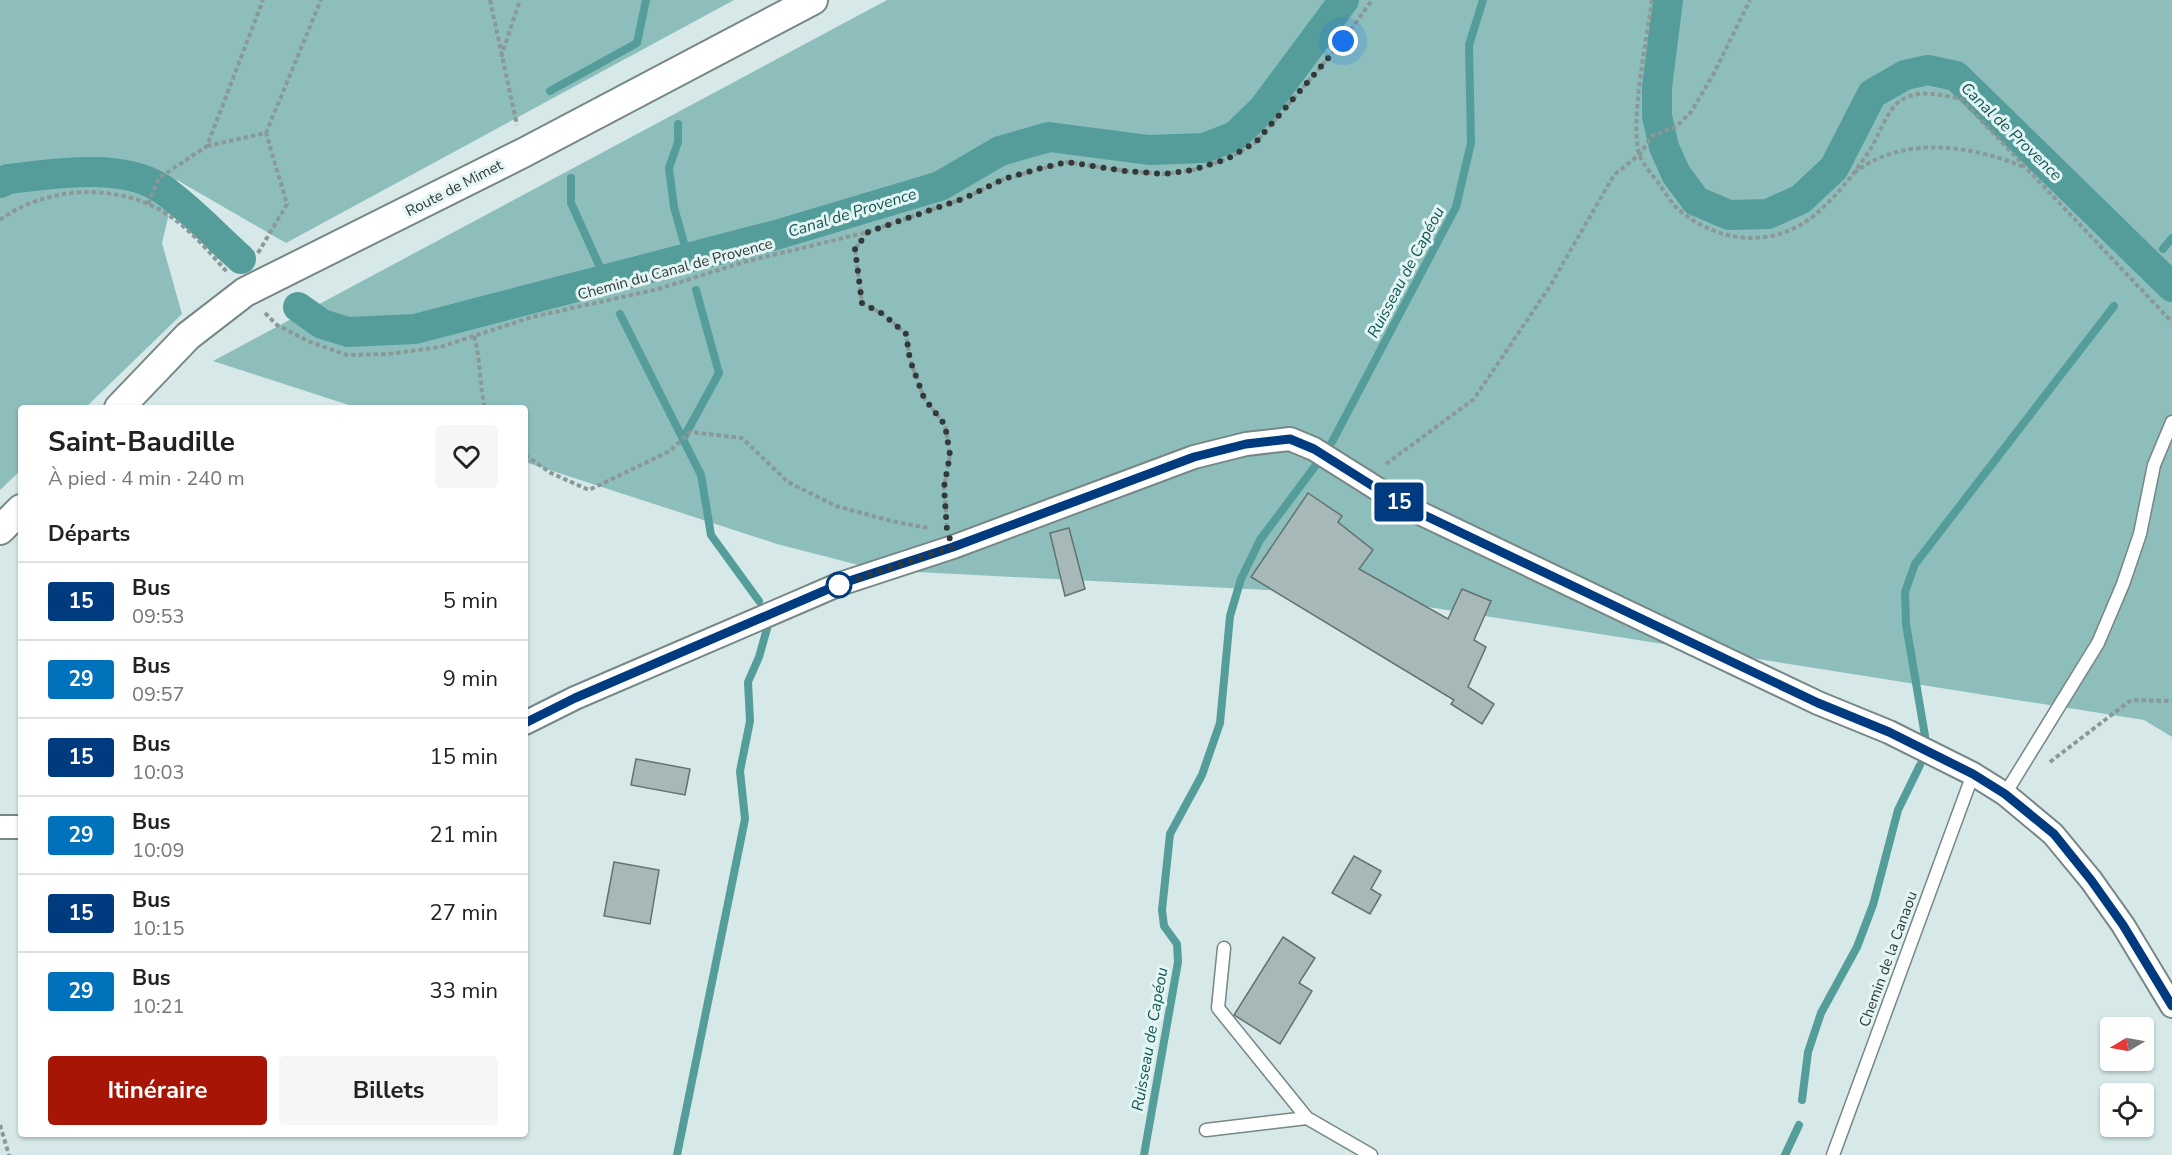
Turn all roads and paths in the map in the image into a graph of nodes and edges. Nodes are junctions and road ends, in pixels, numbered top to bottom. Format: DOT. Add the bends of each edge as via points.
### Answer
graph roads {
  1 [pos="263,0"];
  2 [pos="321,0"];
  3 [pos="490,0"];
  4 [pos="520,0"];
  5 [pos="813,0"];
  6 [pos="1372,0"];
  7 [pos="1652,0"];
  8 [pos="1750,0"];
  9 [pos="501,58"];
  10 [pos="266,133"];
  11 [pos="207,146"];
  12 [pos="524,153"];
  13 [pos="1640,154"];
  14 [pos="2027,169"];
  15 [pos="1848,178"];
  16 [pos="147,204"];
  17 [pos="0,220"];
  18 [pos="868,232"];
  19 [pos="259,252"];
  20 [pos="245,292"];
  21 [pos="2172,322"];
  22 [pos="474,336"];
  23 [pos="121,405"];
  24 [pos="484,405"];
  25 [pos="2172,422"];
  26 [pos="528,457"];
  27 [pos="1365,479"];
  28 [pos="18,512"];
  29 [pos="0,530"];
  30 [pos="950,539"];
  31 [pos="2172,701"];
  32 [pos="528,722"];
  33 [pos="2048,763"];
  34 [pos="1973,774"];
  35 [pos="2005,794"];
  36 [pos="0,827"];
  37 [pos="18,827"];
  38 [pos="1224,948"];
  39 [pos="2172,1006"];
  40 [pos="1307,1118"];
  41 [pos="0,1125"];
  42 [pos="1206,1130"];
  43 [pos="9,1155"];
  44 [pos="1371,1155"];
  45 [pos="1833,1155"];
  1 -- 11 [label="path"];
  2 -- 10 [label="path"];
  3 -- 9 [label="path"];
  4 -- 9 [label="path"];
  5 -- 12 [label="street, Route de Mimet"];
  6 -- 18 [label="path, Chemin du Canal de Provence" via="1343,41 1256,142 1227,159 1165,174 1067,162 1004,179 965,198"];
  7 -- 13 [label="path" via="1637,110"];
  8 -- 13 [label="path" via="1691,112 1677,126 1652,136"];
  9 -- 12 [label="path"];
  10 -- 11 [label="path"];
  10 -- 19 [label="path" via="287,204"];
  11 -- 16 [label="path" via="159,178"];
  12 -- 20 [label="street, Route de Mimet"];
  13 -- 15 [label="path" via="1676,208 1702,227 1732,238 1786,232 1808,220"];
  13 -- 27 [label="path" via="1614,175 1550,286 1474,399"];
  14 -- 15 [label="path" via="1984,154 1926,148 1890,152"];
  14 -- 15 [label="path" via="1960,99 1928,92 1902,100"];
  14 -- 21 [label="path"];
  16 -- 17 [label="path, Chemin du Canal de Provence" via="102,192 77,192 30,203"];
  16 -- 20 [label="path, Chemin du Canal de Provence" via="177,221"];
  18 -- 22 [label="path, Chemin du Canal de Provence" via="744,262 658,289 532,317"];
  18 -- 30 [label="path" via="855,249 862,303 883,314 906,334 910,360 924,398 945,425 950,455 944,487"];
  20 -- 22 [label="path, Chemin du Canal de Provence" via="277,325 347,355 440,348"];
  20 -- 23 [label="street, Route de Mimet" via="188,336"];
  22 -- 24 [label="path"];
  25 -- 35 [label="lane" via="2154,465 2140,534 2098,643"];
  26 -- 30 [label="path" via="551,473 589,490 670,451 690,432 742,438 788,482 836,506"];
  27 -- 30 [label="street" via="1290,439 1269,440 1194,457"];
  27 -- 34 [label="street" via="1414,510"];
  28 -- 29 [label="street"];
  30 -- 32 [label="street" via="768,612"];
  31 -- 33 [label="path" via="2131,700"];
  34 -- 35 [label="street"];
  34 -- 45 [label="lane, Chemin de la Canaou"];
  35 -- 39 [label="street" via="2054,834 2091,880"];
  36 -- 37 [label="street"];
  38 -- 40 [label="lane" via="1218,1008"];
  40 -- 42 [label="lane"];
  40 -- 44 [label="lane"];
  41 -- 43 [label="path"];
}
